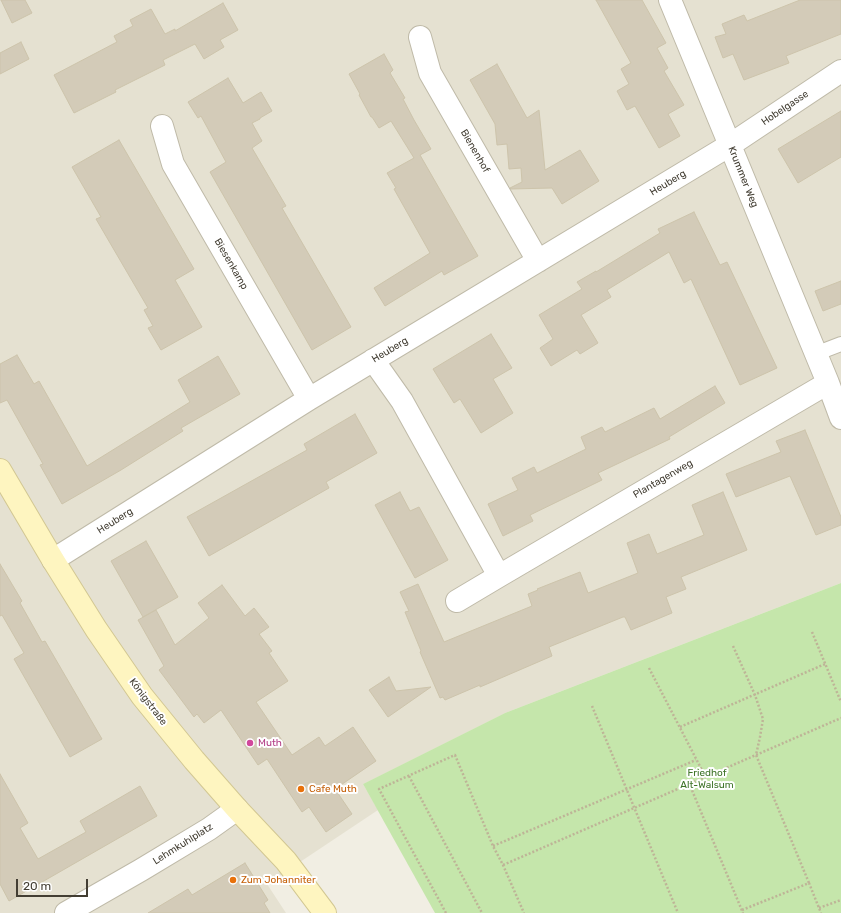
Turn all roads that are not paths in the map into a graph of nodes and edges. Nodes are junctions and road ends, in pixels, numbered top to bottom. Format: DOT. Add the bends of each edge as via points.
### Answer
graph roads {
  1 [pos="670,0"];
  2 [pos="420,37"];
  3 [pos="841,71"];
  4 [pos="162,126"];
  5 [pos="730,145"];
  6 [pos="538,261"];
  7 [pos="841,344"];
  8 [pos="815,354"];
  9 [pos="373,360"];
  10 [pos="828,383"];
  11 [pos="309,399"];
  12 [pos="841,418"];
  13 [pos="0,470"];
  14 [pos="54,560"];
  15 [pos="499,576"];
  16 [pos="457,601"];
  17 [pos="237,809"];
  18 [pos="66,913"];
  19 [pos="325,913"];
  1 -- 5 [label="street, Krummer Weg"];
  2 -- 6 [label="street, Bienenhof" via="430,73"];
  3 -- 5 [label="street, Hobelgasse"];
  4 -- 11 [label="street, Biesenkamp" via="173,164"];
  5 -- 6 [label="street, Heuberg"];
  5 -- 8 [label="street, Krummer Weg"];
  6 -- 9 [label="street, Heuberg"];
  7 -- 8 [label="lane"];
  8 -- 10 [label="street, Krummer Weg"];
  9 -- 11 [label="street, Heuberg"];
  9 -- 15 [label="street" via="402,401"];
  10 -- 12 [label="street, Krummer Weg"];
  10 -- 15 [label="street, Plantagenweg"];
  11 -- 14 [label="street, Heuberg"];
  13 -- 14 [label="street, Königstraße"];
  14 -- 17 [label="street, Königstraße" via="96,629 142,696"];
  15 -- 16 [label="street, Plantagenweg"];
  17 -- 18 [label="street, Lehmkuhlplatz" via="209,829"];
  17 -- 19 [label="street, Königstraße" via="286,861"];
}
